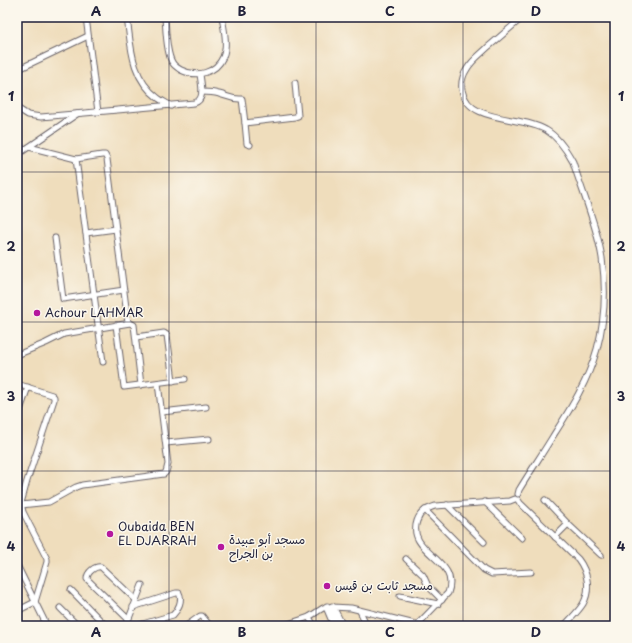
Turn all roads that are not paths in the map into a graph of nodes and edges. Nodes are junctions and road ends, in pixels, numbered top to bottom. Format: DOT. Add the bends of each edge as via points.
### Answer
graph roads {
  1 [pos="86,17"];
  2 [pos="127,17"];
  3 [pos="165,17"];
  4 [pos="222,17"];
  5 [pos="523,17"];
  6 [pos="88,36"];
  7 [pos="17,70"];
  8 [pos="200,74"];
  9 [pos="295,83"];
  10 [pos="202,92"];
  11 [pos="241,92"];
  12 [pos="242,99"];
  13 [pos="171,106"];
  14 [pos="17,108"];
  15 [pos="98,112"];
  16 [pos="78,114"];
  17 [pos="245,123"];
  18 [pos="250,145"];
  19 [pos="29,147"];
  20 [pos="17,155"];
  21 [pos="76,159"];
  22 [pos="116,229"];
  23 [pos="86,233"];
  24 [pos="55,238"];
  25 [pos="124,290"];
  26 [pos="94,295"];
  27 [pos="128,323"];
  28 [pos="116,325"];
  29 [pos="98,328"];
  30 [pos="136,337"];
  31 [pos="17,355"];
  32 [pos="103,362"];
  33 [pos="185,379"];
  34 [pos="173,381"];
  35 [pos="158,383"];
  36 [pos="17,384"];
  37 [pos="141,385"];
  38 [pos="28,387"];
  39 [pos="206,407"];
  40 [pos="162,412"];
  41 [pos="17,419"];
  42 [pos="209,439"];
  43 [pos="166,443"];
  44 [pos="517,498"];
  45 [pos="545,500"];
  46 [pos="485,502"];
  47 [pos="22,505"];
  48 [pos="447,505"];
  49 [pos="425,510"];
  50 [pos="568,524"];
  51 [pos="555,537"];
  52 [pos="522,538"];
  53 [pos="484,542"];
  54 [pos="601,555"];
  55 [pos="406,559"];
  56 [pos="17,565"];
  57 [pos="531,572"];
  58 [pos="142,585"];
  59 [pos="71,590"];
  60 [pos="400,596"];
  61 [pos="136,600"];
  62 [pos="442,600"];
  63 [pos="35,602"];
  64 [pos="438,604"];
  65 [pos="133,607"];
  66 [pos="330,607"];
  67 [pos="60,608"];
  68 [pos="17,611"];
  69 [pos="360,611"];
  70 [pos="309,617"];
  71 [pos="128,619"];
  72 [pos="47,626"];
  73 [pos="78,626"];
  74 [pos="106,626"];
  75 [pos="126,626"];
  76 [pos="136,626"];
  77 [pos="186,626"];
  78 [pos="210,626"];
  79 [pos="284,626"];
  80 [pos="314,626"];
  81 [pos="335,626"];
  82 [pos="342,626"];
  83 [pos="367,626"];
  84 [pos="419,626"];
  85 [pos="564,626"];
  1 -- 6 [label="street"];
  2 -- 13 [label="street" via="133,58 139,76 158,98"];
  3 -- 8 [label="street" via="169,57 172,63 176,68"];
  4 -- 8 [label="street" via="225,45 223,58 209,72"];
  5 -- 44 [label="street" via="466,69 462,92 468,104 481,113 529,123 546,130 555,136 568,152 595,229 602,258 604,302 597,349 584,384 518,490"];
  6 -- 7 [label="street"];
  6 -- 15 [label="street"];
  8 -- 10 [label="street"];
  9 -- 17 [label="street" via="298,116"];
  10 -- 12 [label="street"];
  10 -- 13 [label="street" via="202,97 197,103"];
  11 -- 12 [label="street"];
  12 -- 17 [label="street"];
  13 -- 15 [label="street"];
  14 -- 16 [label="street" via="28,115 41,118"];
  15 -- 16 [label="street"];
  16 -- 19 [label="street"];
  17 -- 18 [label="street" via="247,144"];
  19 -- 20 [label="street"];
  19 -- 21 [label="street"];
  21 -- 22 [label="street" via="102,155 107,157"];
  21 -- 23 [label="street"];
  22 -- 23 [label="street"];
  22 -- 25 [label="street"];
  23 -- 26 [label="street"];
  24 -- 26 [label="street" via="63,299"];
  25 -- 26 [label="street"];
  25 -- 27 [label="street"];
  26 -- 29 [label="street"];
  27 -- 28 [label="street"];
  27 -- 30 [label="street" via="134,325"];
  28 -- 29 [label="street"];
  28 -- 37 [label="street" via="124,387"];
  29 -- 31 [label="street" via="64,334"];
  29 -- 32 [label="street"];
  30 -- 34 [label="street" via="164,333 167,335"];
  30 -- 37 [label="street"];
  33 -- 34 [label="street"];
  34 -- 35 [label="street"];
  35 -- 37 [label="street"];
  35 -- 40 [label="street"];
  36 -- 38 [label="street"];
  38 -- 41 [label="street"];
  38 -- 47 [label="street" via="52,395 54,400 27,481"];
  39 -- 40 [label="street"];
  40 -- 43 [label="street"];
  42 -- 43 [label="street"];
  43 -- 47 [label="street" via="168,464 164,474 82,485 49,502"];
  44 -- 46 [label="street"];
  44 -- 51 [label="street"];
  45 -- 50 [label="street"];
  46 -- 48 [label="street"];
  46 -- 52 [label="street"];
  47 -- 63 [label="street" via="23,512 47,559"];
  48 -- 49 [label="street"];
  48 -- 53 [label="street"];
  49 -- 57 [label="street" via="489,573"];
  49 -- 62 [label="street" via="418,519 416,536 449,573 451,586"];
  50 -- 51 [label="street"];
  50 -- 54 [label="street"];
  51 -- 85 [label="street" via="578,560 587,576 587,591 583,605"];
  55 -- 62 [label="street" via="423,575 428,586"];
  56 -- 63 [label="street"];
  58 -- 61 [label="street"];
  59 -- 74 [label="street"];
  60 -- 64 [label="street"];
  61 -- 65 [label="street"];
  61 -- 71 [label="street" via="100,566 95,567 87,575 87,579"];
  62 -- 64 [label="street"];
  63 -- 68 [label="street"];
  63 -- 72 [label="street"];
  64 -- 84 [label="street"];
  65 -- 71 [label="street"];
  65 -- 76 [label="street" via="176,593 181,596 173,616"];
  66 -- 69 [label="street"];
  66 -- 70 [label="street" via="323,608"];
  66 -- 81 [label="main road"];
  66 -- 82 [label="main road"];
  67 -- 73 [label="street"];
  69 -- 83 [label="street"];
  69 -- 84 [label="street"];
  70 -- 79 [label="street"];
  70 -- 80 [label="street"];
  71 -- 75 [label="street"];
  77 -- 78 [label="street" via="200,616"];
}
